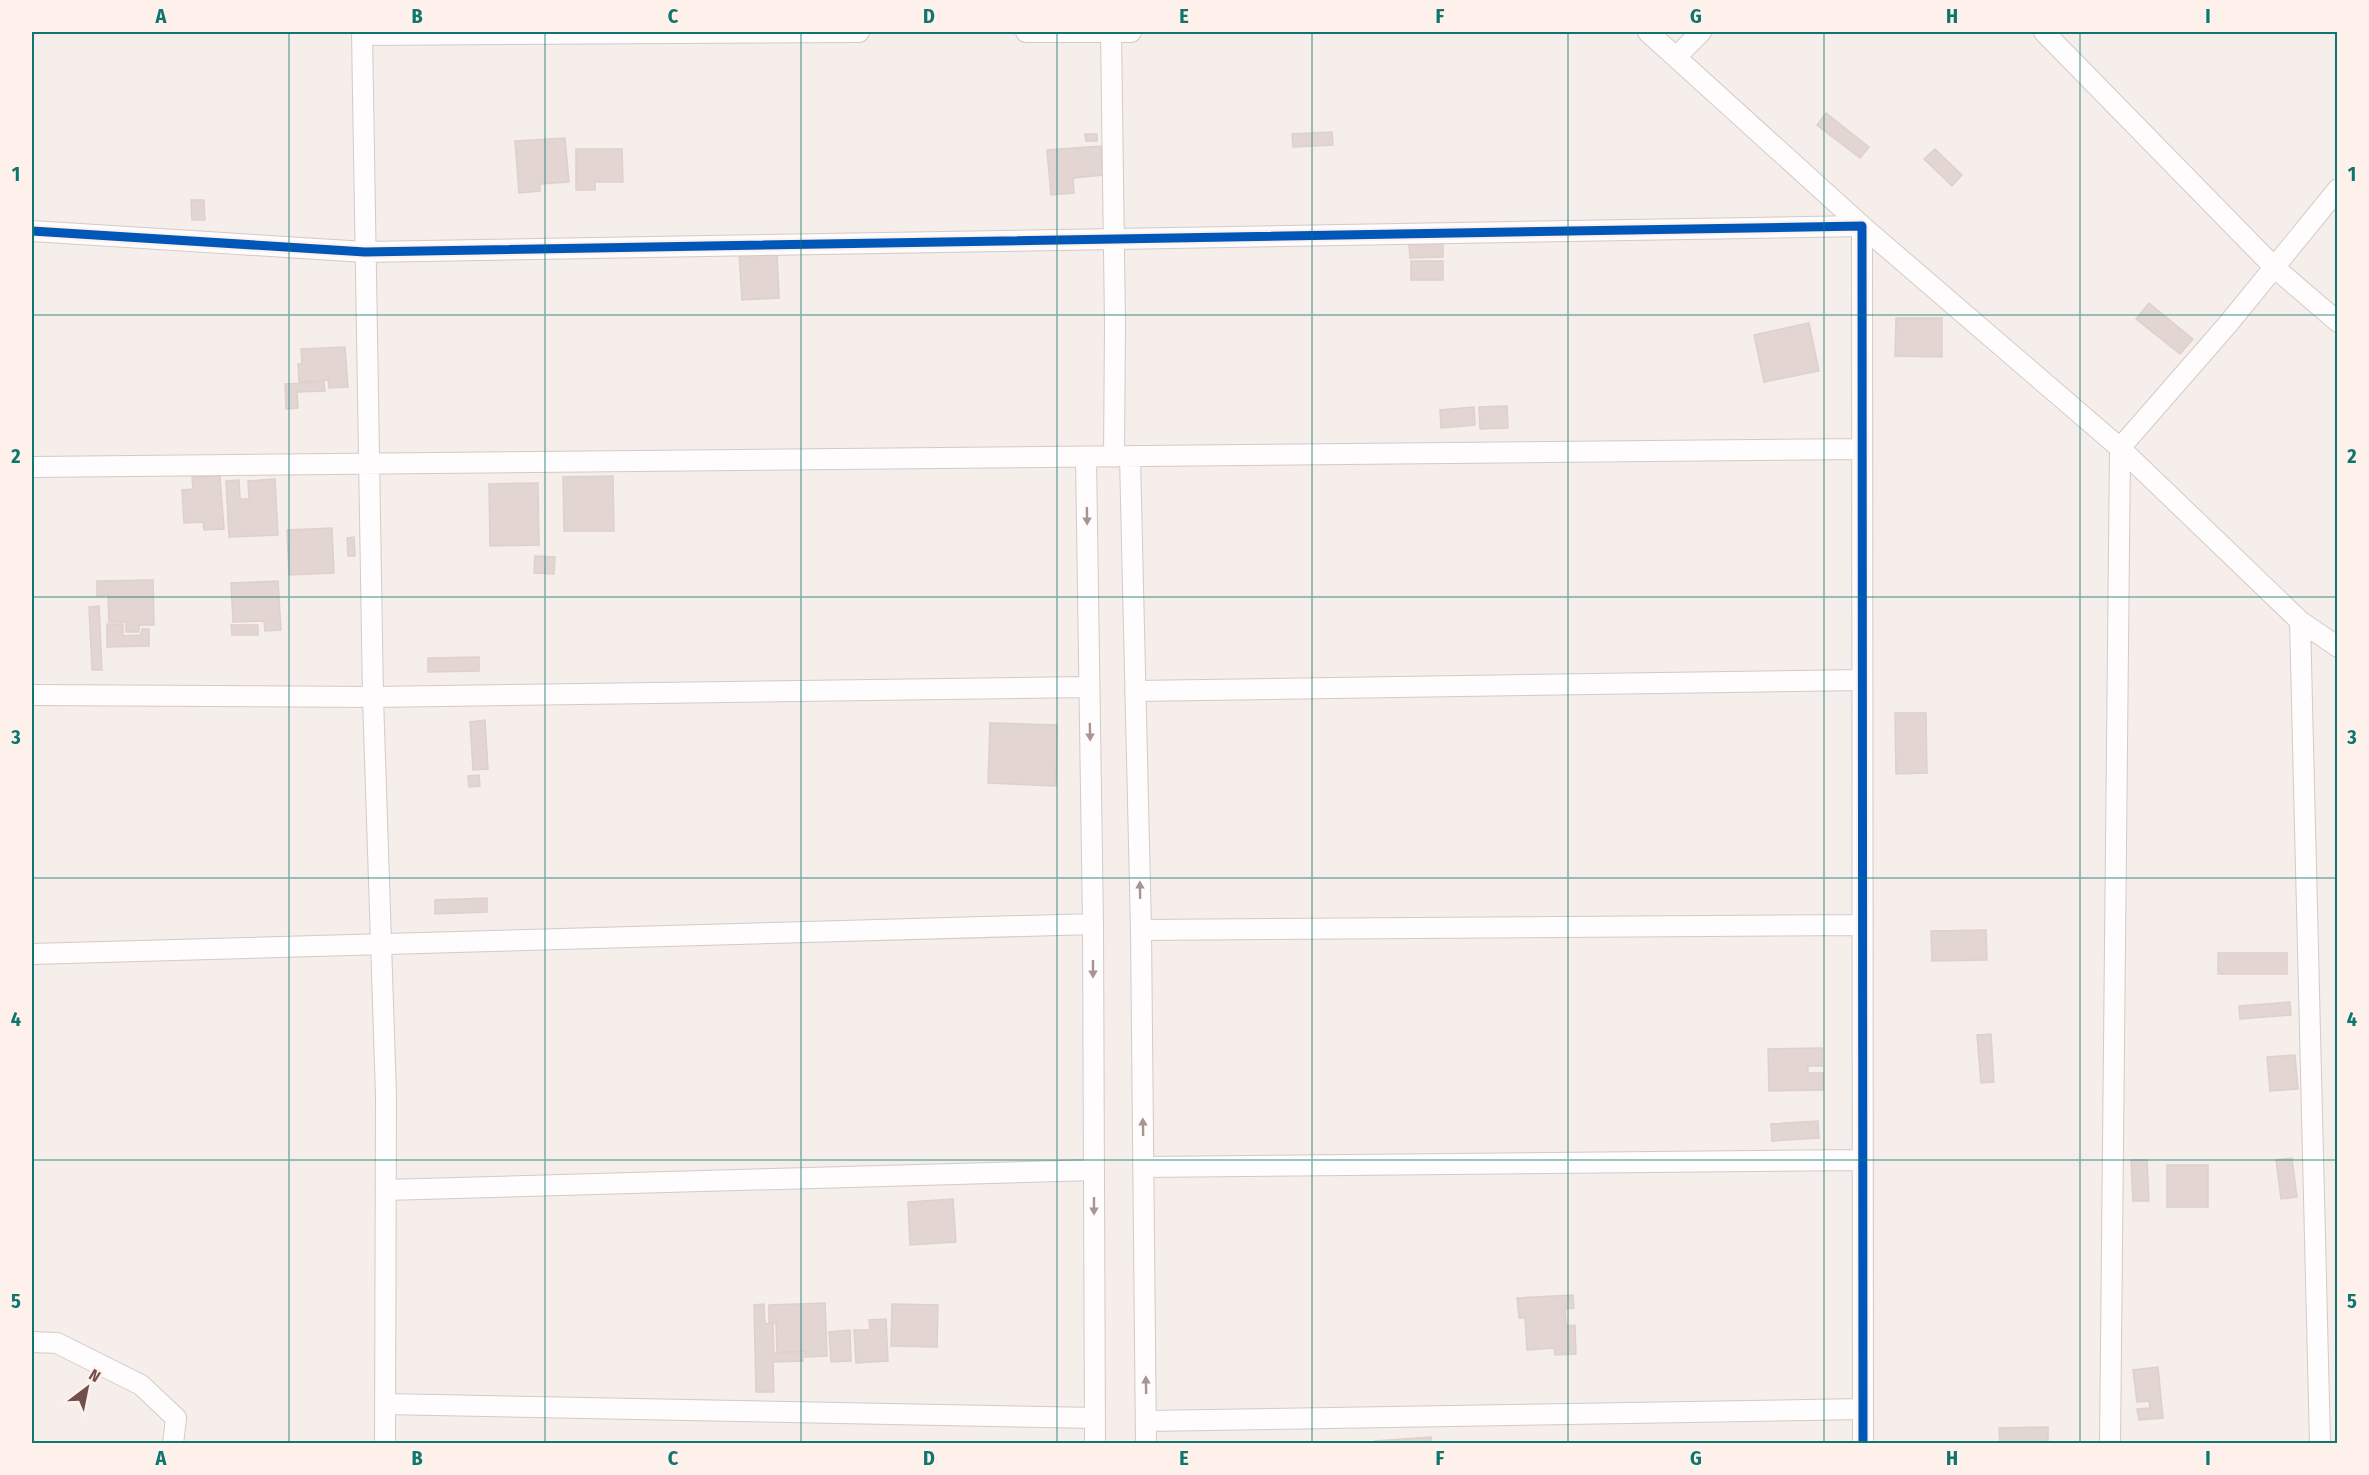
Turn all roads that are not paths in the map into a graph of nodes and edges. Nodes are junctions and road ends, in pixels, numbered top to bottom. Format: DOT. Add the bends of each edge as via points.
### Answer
graph roads {
  1 [pos="859,32"];
  2 [pos="1026,32"];
  3 [pos="1111,32"];
  4 [pos="1131,32"];
  5 [pos="1648,32"];
  6 [pos="1701,32"];
  7 [pos="2044,32"];
  8 [pos="362,33"];
  9 [pos="1676,57"];
  10 [pos="2337,189"];
  11 [pos="1862,226"];
  12 [pos="32,231"];
  13 [pos="1115,239"];
  14 [pos="365,252"];
  15 [pos="2274,267"];
  16 [pos="2337,322"];
  17 [pos="2120,448"];
  18 [pos="1862,449"];
  19 [pos="1122,457"];
  20 [pos="1086,458"];
  21 [pos="370,463"];
  22 [pos="32,467"];
  23 [pos="2300,621"];
  24 [pos="2337,647"];
  25 [pos="1862,680"];
  26 [pos="1089,687"];
  27 [pos="1135,692"];
  28 [pos="32,695"];
  29 [pos="373,697"];
  30 [pos="1093,924"];
  31 [pos="1862,925"];
  32 [pos="1141,930"];
  33 [pos="381,945"];
  34 [pos="32,954"];
  35 [pos="1863,1160"];
  36 [pos="1143,1167"];
  37 [pos="1094,1170"];
  38 [pos="386,1190"];
  39 [pos="32,1342"];
  40 [pos="385,1404"];
  41 [pos="1863,1409"];
  42 [pos="1095,1418"];
  43 [pos="1146,1421"];
  44 [pos="173,1443"];
  45 [pos="385,1443"];
  46 [pos="1095,1443"];
  47 [pos="1146,1443"];
  48 [pos="1863,1443"];
  49 [pos="2110,1443"];
  50 [pos="2320,1443"];
  1 -- 8 [label="street"];
  2 -- 3 [label="street"];
  3 -- 4 [label="street"];
  3 -- 13 [label="street"];
  5 -- 9 [label="street"];
  6 -- 9 [label="street"];
  7 -- 15 [label="street"];
  8 -- 14 [label="street"];
  9 -- 11 [label="street"];
  10 -- 15 [label="street"];
  11 -- 13 [label="street"];
  11 -- 17 [label="street"];
  11 -- 18 [label="street"];
  12 -- 14 [label="street"];
  13 -- 14 [label="street"];
  13 -- 19 [label="street"];
  14 -- 21 [label="street"];
  15 -- 16 [label="street"];
  15 -- 17 [label="street"];
  17 -- 23 [label="street"];
  17 -- 49 [label="street"];
  18 -- 19 [label="street"];
  18 -- 25 [label="street"];
  19 -- 20 [label="street"];
  19 -- 27 [label="street"];
  20 -- 21 [label="street"];
  20 -- 26 [label="street, one-way"];
  21 -- 22 [label="street"];
  21 -- 29 [label="street"];
  23 -- 24 [label="street"];
  23 -- 50 [label="street"];
  25 -- 27 [label="street"];
  25 -- 31 [label="street"];
  26 -- 29 [label="street"];
  26 -- 30 [label="street, one-way"];
  32 -- 27 [label="street, one-way"];
  28 -- 29 [label="street"];
  29 -- 33 [label="street"];
  30 -- 33 [label="street"];
  30 -- 37 [label="street, one-way"];
  31 -- 32 [label="street"];
  31 -- 35 [label="street"];
  36 -- 32 [label="street, one-way"];
  33 -- 34 [label="street"];
  33 -- 38 [label="street"];
  35 -- 36 [label="street"];
  35 -- 41 [label="street"];
  43 -- 36 [label="street, one-way"];
  37 -- 38 [label="street"];
  37 -- 42 [label="street, one-way"];
  38 -- 40 [label="street"];
  39 -- 44 [label="street" via="57,1343 141,1385 176,1418"];
  40 -- 42 [label="street"];
  40 -- 45 [label="street"];
  41 -- 43 [label="street"];
  41 -- 48 [label="street"];
  42 -- 46 [label="street"];
  43 -- 47 [label="street"];
}
